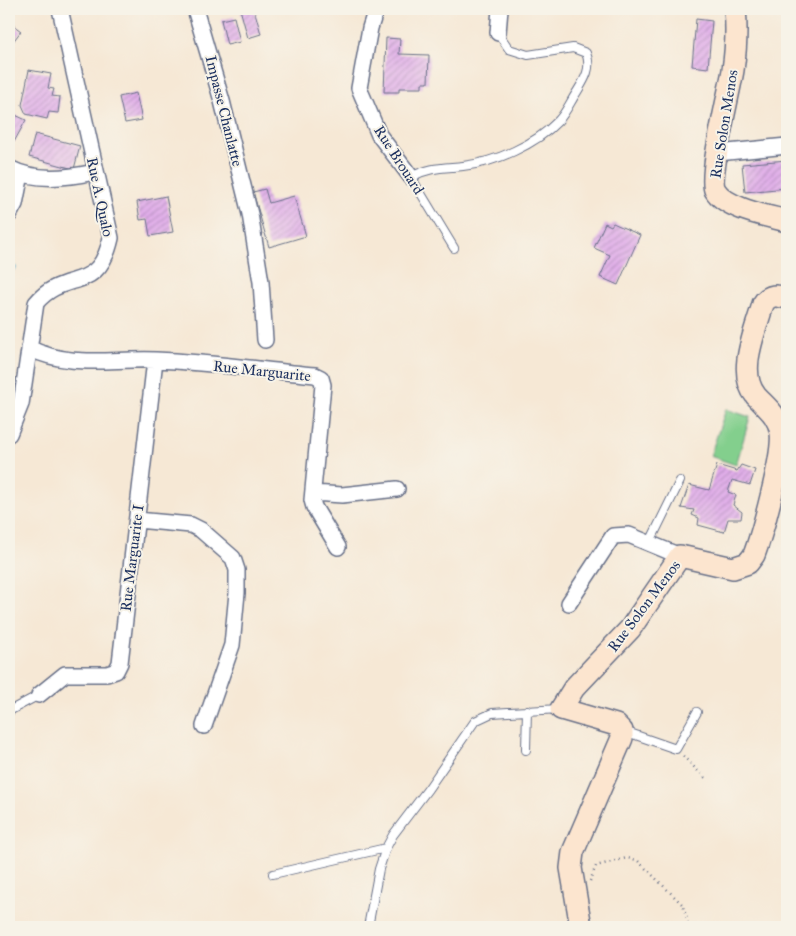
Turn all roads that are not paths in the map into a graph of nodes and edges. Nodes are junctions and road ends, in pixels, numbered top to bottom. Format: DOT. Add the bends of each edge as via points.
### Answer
graph roads {
  1 [pos="60,9"];
  2 [pos="195,9"];
  3 [pos="376,9"];
  4 [pos="500,9"];
  5 [pos="736,9"];
  6 [pos="498,33"];
  7 [pos="787,146"];
  8 [pos="718,153"];
  9 [pos="15,171"];
  10 [pos="95,172"];
  11 [pos="411,177"];
  12 [pos="9,215"];
  13 [pos="787,221"];
  14 [pos="454,248"];
  15 [pos="787,298"];
  16 [pos="265,340"];
  17 [pos="29,348"];
  18 [pos="156,360"];
  19 [pos="9,434"];
  20 [pos="680,481"];
  21 [pos="398,489"];
  22 [pos="313,493"];
  23 [pos="137,520"];
  24 [pos="649,544"];
  25 [pos="338,547"];
  26 [pos="680,556"];
  27 [pos="569,603"];
  28 [pos="39,695"];
  29 [pos="561,709"];
  30 [pos="528,710"];
  31 [pos="9,712"];
  32 [pos="697,712"];
  33 [pos="204,726"];
  34 [pos="622,731"];
  35 [pos="526,750"];
  36 [pos="386,848"];
  37 [pos="273,874"];
  38 [pos="368,927"];
  39 [pos="581,927"];
  1 -- 10 [label="street, Rue A. Qualo"];
  2 -- 16 [label="street, Impasse Chanlatte" via="250,214 261,282"];
  3 -- 11 [label="street, Rue Brouard" via="359,88 379,135"];
  4 -- 6 [label="street"];
  5 -- 8 [label="street, Rue Solon Menos" via="733,70"];
  6 -- 11 [label="lane" via="509,49 528,55 580,49 589,59 586,78 560,119 546,133 527,144 491,160 435,167"];
  7 -- 8 [label="street"];
  8 -- 13 [label="street, Rue Solon Menos" via="713,182 723,199 736,207"];
  9 -- 10 [label="street" via="61,179"];
  9 -- 12 [label="street" via="15,204"];
  10 -- 17 [label="street, Rue A. Qualo" via="111,238 107,256 91,274 44,293 36,302"];
  11 -- 14 [label="lane, Rue Brouard"];
  15 -- 26 [label="street, Rue Solon Menos" via="766,298 750,354 748,381 756,395 772,410 781,434 779,457 754,555 748,563 733,568"];
  17 -- 18 [label="street, Rue Marguarite" via="47,357 66,361"];
  17 -- 19 [label="street, Rue A. Qualo" via="21,404"];
  18 -- 22 [label="street, Rue Marguarite" via="321,378"];
  18 -- 23 [label="street, Rue Marguarite I"];
  20 -- 24 [label="lane"];
  21 -- 22 [label="street" via="342,495"];
  22 -- 25 [label="street, Rue Marguarite" via="314,507"];
  23 -- 28 [label="street, Rue Marguarite I" via="120,663 116,671 66,674"];
  23 -- 33 [label="street" via="191,525 233,558 237,570 232,645"];
  24 -- 26 [label="street"];
  24 -- 27 [label="street" via="629,535 613,536"];
  26 -- 29 [label="street, Rue Solon Menos" via="630,629 574,688"];
  28 -- 31 [label="lane"];
  29 -- 30 [label="lane"];
  29 -- 34 [label="street" via="616,725"];
  30 -- 35 [label="lane"];
  30 -- 36 [label="lane" via="492,713 475,721 392,835"];
  32 -- 34 [label="lane" via="676,749"];
  34 -- 39 [label="street" via="622,738 573,852 571,868"];
  36 -- 37 [label="lane"];
  36 -- 38 [label="lane"];
}
